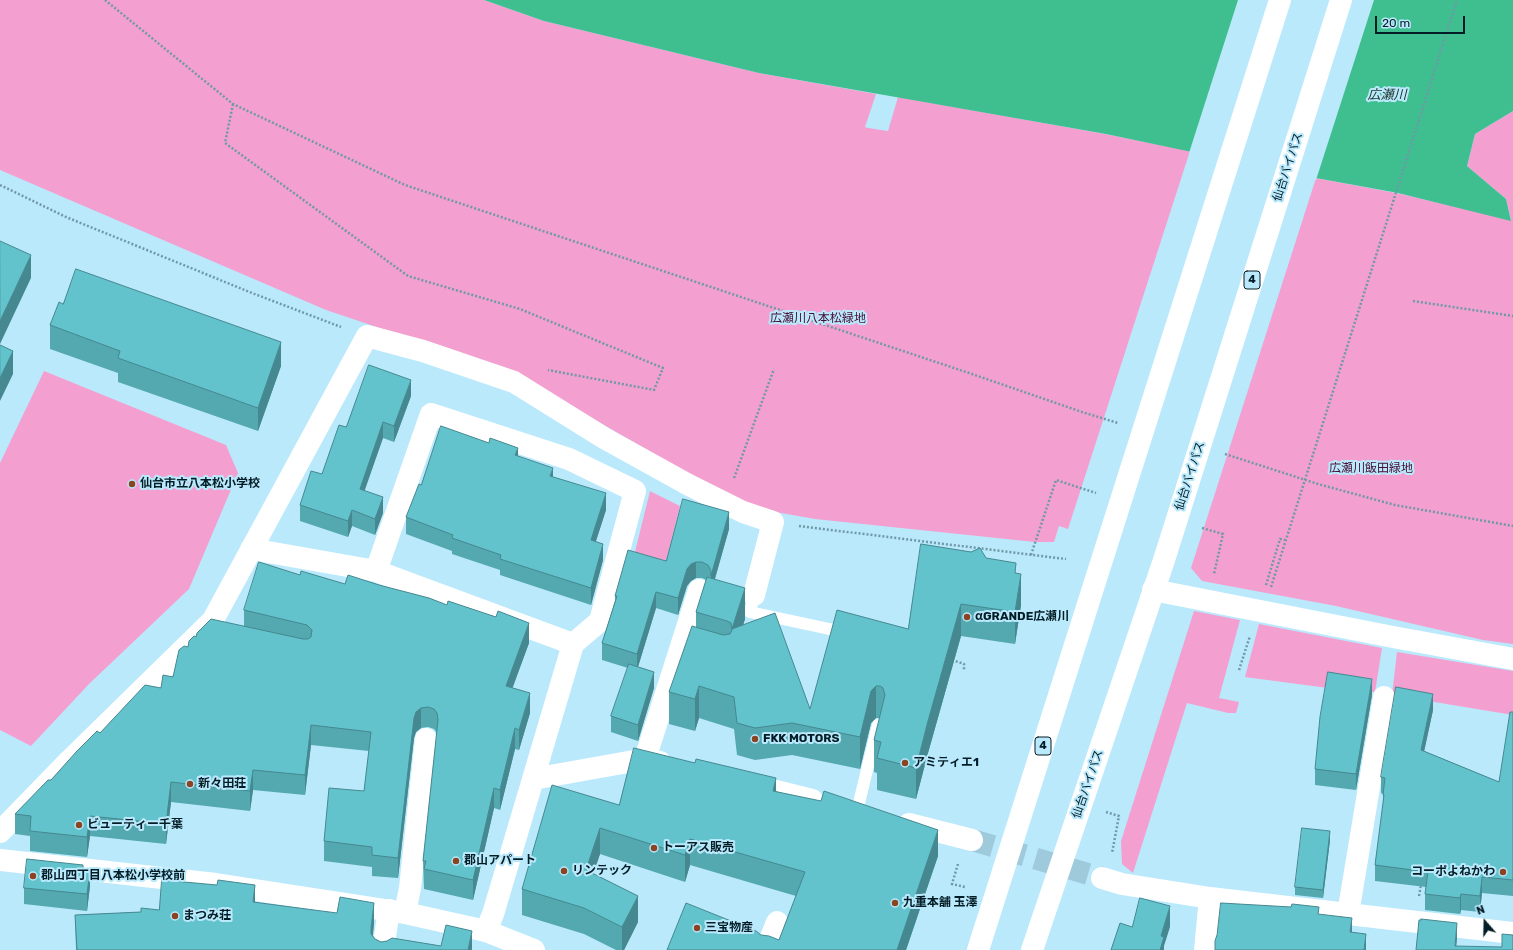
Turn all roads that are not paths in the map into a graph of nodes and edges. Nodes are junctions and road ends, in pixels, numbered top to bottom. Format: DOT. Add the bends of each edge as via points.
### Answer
graph roads {
  1 [pos="1280,0"];
  2 [pos="1341,0"];
  3 [pos="251,550"];
  4 [pos="376,571"];
  5 [pos="699,590"];
  6 [pos="1153,590"];
  7 [pos="754,596"];
  8 [pos="861,636"];
  9 [pos="573,644"];
  10 [pos="1513,659"];
  11 [pos="1384,697"];
  12 [pos="878,726"];
  13 [pos="426,739"];
  14 [pos="646,759"];
  15 [pos="676,766"];
  16 [pos="534,779"];
  17 [pos="728,779"];
  18 [pos="844,808"];
  19 [pos="0,832"];
  20 [pos="972,840"];
  21 [pos="0,860"];
  22 [pos="1102,878"];
  23 [pos="1210,898"];
  24 [pos="397,912"];
  25 [pos="1348,914"];
  26 [pos="777,922"];
  27 [pos="486,931"];
  28 [pos="1513,933"];
  29 [pos="1489,940"];
  30 [pos="383,950"];
  31 [pos="534,950"];
  32 [pos="766,950"];
  33 [pos="978,950"];
  34 [pos="1032,950"];
  35 [pos="1205,950"];
  1 -- 33 [label="main road, 4"];
  2 -- 6 [label="main road, 仙台バイパス / 4"];
  3 -- 4 [label="main road"];
  3 -- 7 [label="main road" via="366,336 423,351 514,382 604,438 687,484 743,512 773,522"];
  3 -- 19 [label="main road" via="213,620 212,631 70,760"];
  4 -- 9 [label="main road"];
  4 -- 9 [label="main road" via="431,414 569,459 635,491 600,621"];
  5 -- 14 [label="main road" via="688,649"];
  6 -- 10 [label="main road"];
  6 -- 34 [label="main road, 仙台バイパス / 4"];
  7 -- 8 [label="lane" via="750,612"];
  9 -- 16 [label="main road"];
  11 -- 25 [label="main road"];
  12 -- 18 [label="lane"];
  13 -- 24 [label="main road" via="410,888"];
  14 -- 15 [label="main road"];
  14 -- 16 [label="main road"];
  16 -- 27 [label="main road"];
  17 -- 18 [label="main road"];
  18 -- 20 [label="main road"];
  21 -- 24 [label="main road" via="216,884"];
  22 -- 23 [label="main road" via="1122,884"];
  23 -- 25 [label="main road"];
  23 -- 35 [label="main road"];
  24 -- 27 [label="main road"];
  24 -- 30 [label="main road"];
  25 -- 29 [label="main road" via="1416,922"];
  26 -- 32 [label="main road"];
  27 -- 31 [label="main road"];
  28 -- 29 [label="main road"];
}
